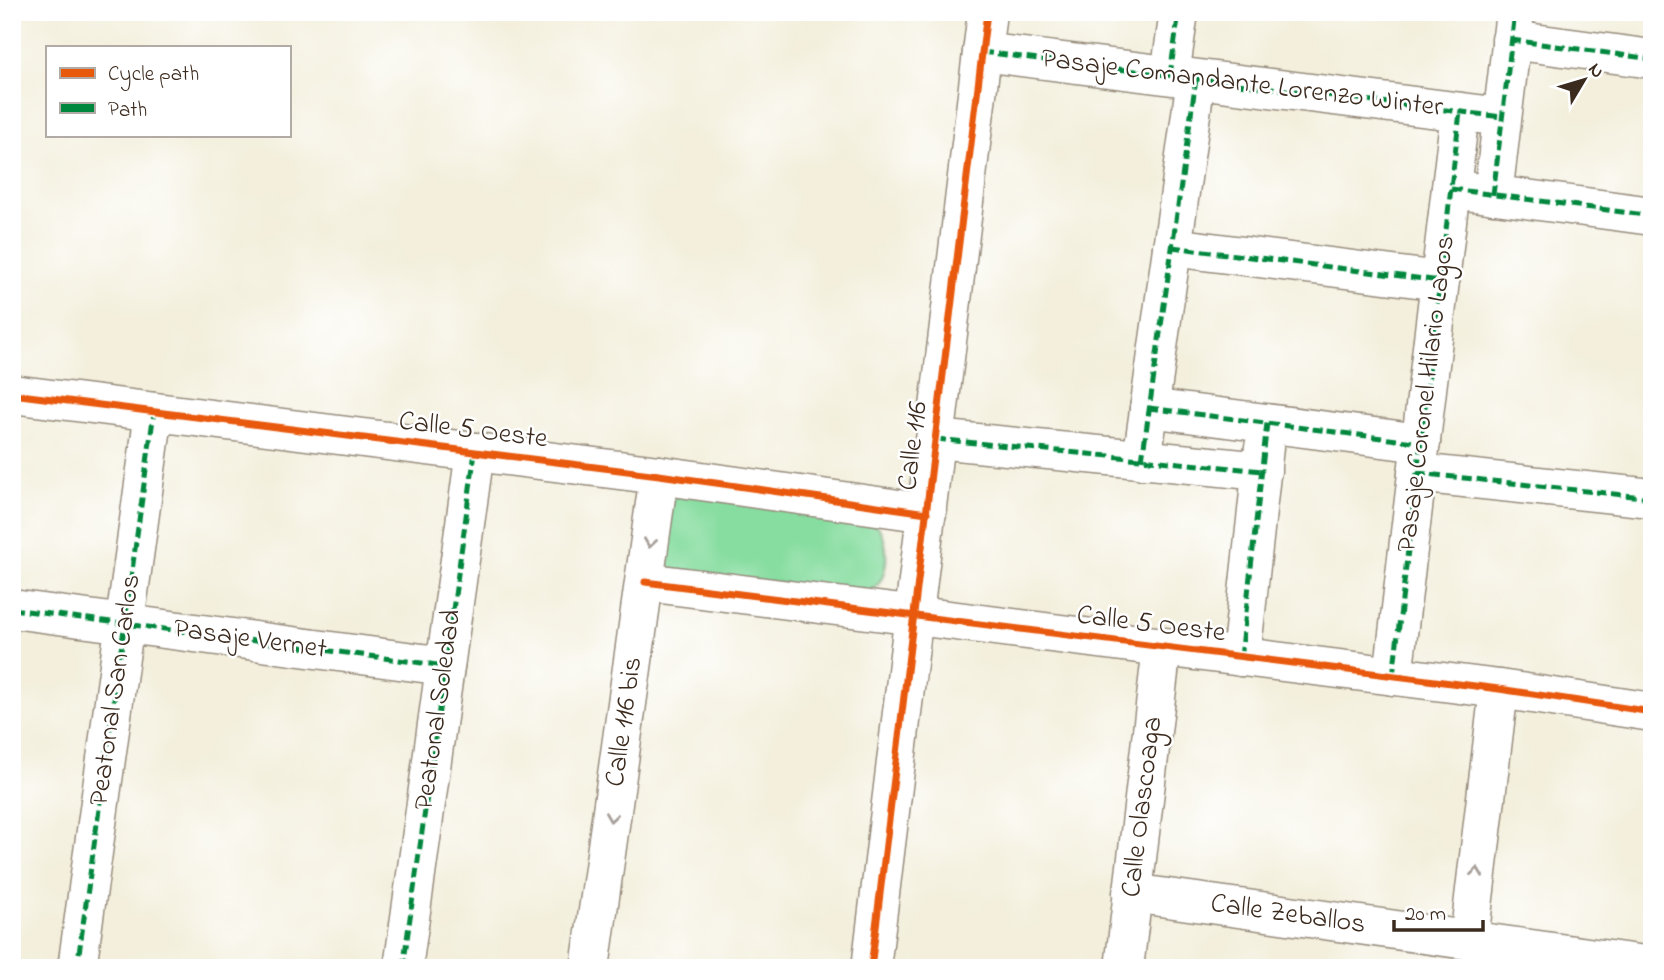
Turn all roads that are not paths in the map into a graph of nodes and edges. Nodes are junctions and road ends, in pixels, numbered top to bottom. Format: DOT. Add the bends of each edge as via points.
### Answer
graph roads {
  1 [pos="987,12"];
  2 [pos="1179,12"];
  3 [pos="1513,26"];
  4 [pos="982,52"];
  5 [pos="1652,59"];
  6 [pos="1183,77"];
  7 [pos="1460,112"];
  8 [pos="1502,117"];
  9 [pos="1451,189"];
  10 [pos="1493,195"];
  11 [pos="1652,216"];
  12 [pos="1172,247"];
  13 [pos="1440,281"];
  14 [pos="12,394"];
  15 [pos="1149,408"];
  16 [pos="154,412"];
  17 [pos="1267,423"];
  18 [pos="936,439"];
  19 [pos="475,452"];
  20 [pos="1419,458"];
  21 [pos="1142,460"];
  22 [pos="1262,471"];
  23 [pos="659,475"];
  24 [pos="1652,498"];
  25 [pos="927,513"];
  26 [pos="645,582"];
  27 [pos="12,609"];
  28 [pos="915,618"];
  29 [pos="125,624"];
  30 [pos="1161,647"];
  31 [pos="1241,657"];
  32 [pos="445,666"];
  33 [pos="1393,676"];
  34 [pos="1499,689"];
  35 [pos="1652,712"];
  36 [pos="1132,892"];
  37 [pos="1469,940"];
  38 [pos="1652,966"];
  39 [pos="77,968"];
  40 [pos="403,968"];
  41 [pos="590,968"];
  42 [pos="871,968"];
  43 [pos="1124,968"];
  1 -- 4 [label="street, Calle 116"];
  2 -- 6 [label="street"];
  3 -- 5 [label="street"];
  3 -- 8 [label="street"];
  4 -- 6 [label="street, Pasaje Comandante Lorenzo Winter"];
  4 -- 18 [label="street, Calle 116"];
  6 -- 7 [label="street, Pasaje Comandante Lorenzo Winter"];
  6 -- 12 [label="street"];
  7 -- 8 [label="street, Pasaje Comandante Lorenzo Winter"];
  7 -- 9 [label="street, Pasaje Coronel Hilario Lagos"];
  8 -- 10 [label="street"];
  9 -- 10 [label="street"];
  9 -- 13 [label="street, Pasaje Coronel Hilario Lagos"];
  10 -- 11 [label="street"];
  12 -- 13 [label="street"];
  12 -- 15 [label="street"];
  13 -- 20 [label="street, Pasaje Coronel Hilario Lagos"];
  14 -- 16 [label="street, Calle 5 Oeste"];
  15 -- 17 [label="street"];
  15 -- 21 [label="street"];
  16 -- 19 [label="street, Calle 5 Oeste"];
  16 -- 29 [label="street, Peatonal San Carlos"];
  17 -- 20 [label="street"];
  17 -- 22 [label="street"];
  18 -- 21 [label="street"];
  18 -- 25 [label="street, Calle 116"];
  19 -- 23 [label="street, Calle 5 Oeste"];
  19 -- 32 [label="street, Peatonal Soledad"];
  20 -- 24 [label="street"];
  20 -- 33 [label="street, Pasaje Coronel Hilario Lagos"];
  21 -- 22 [label="street"];
  22 -- 31 [label="street"];
  23 -- 25 [label="street, Calle 5 Oeste"];
  23 -- 26 [label="street, Calle 116 bis, one-way"];
  25 -- 28 [label="street, Calle 116"];
  26 -- 28 [label="street, Calle 5 Oeste"];
  26 -- 41 [label="street, Calle 116 bis, one-way"];
  27 -- 29 [label="street, Pasaje Vernet"];
  28 -- 30 [label="street, Calle 5 Oeste"];
  28 -- 42 [label="street, Calle 116"];
  29 -- 32 [label="street, Pasaje Vernet"];
  29 -- 39 [label="street, Peatonal San Carlos"];
  30 -- 31 [label="street, Calle 5 Oeste"];
  30 -- 36 [label="street, Calle Olascoaga"];
  31 -- 33 [label="street, Calle 5 Oeste"];
  32 -- 40 [label="street, Peatonal Soledad"];
  33 -- 34 [label="street, Calle 5 Oeste"];
  34 -- 35 [label="street, Calle 5 Oeste"];
  37 -- 34 [label="street, one-way"];
  36 -- 37 [label="street, Calle Zeballos"];
  36 -- 43 [label="street, Calle Olascoaga"];
  37 -- 38 [label="street, Calle Zeballos"];
}
